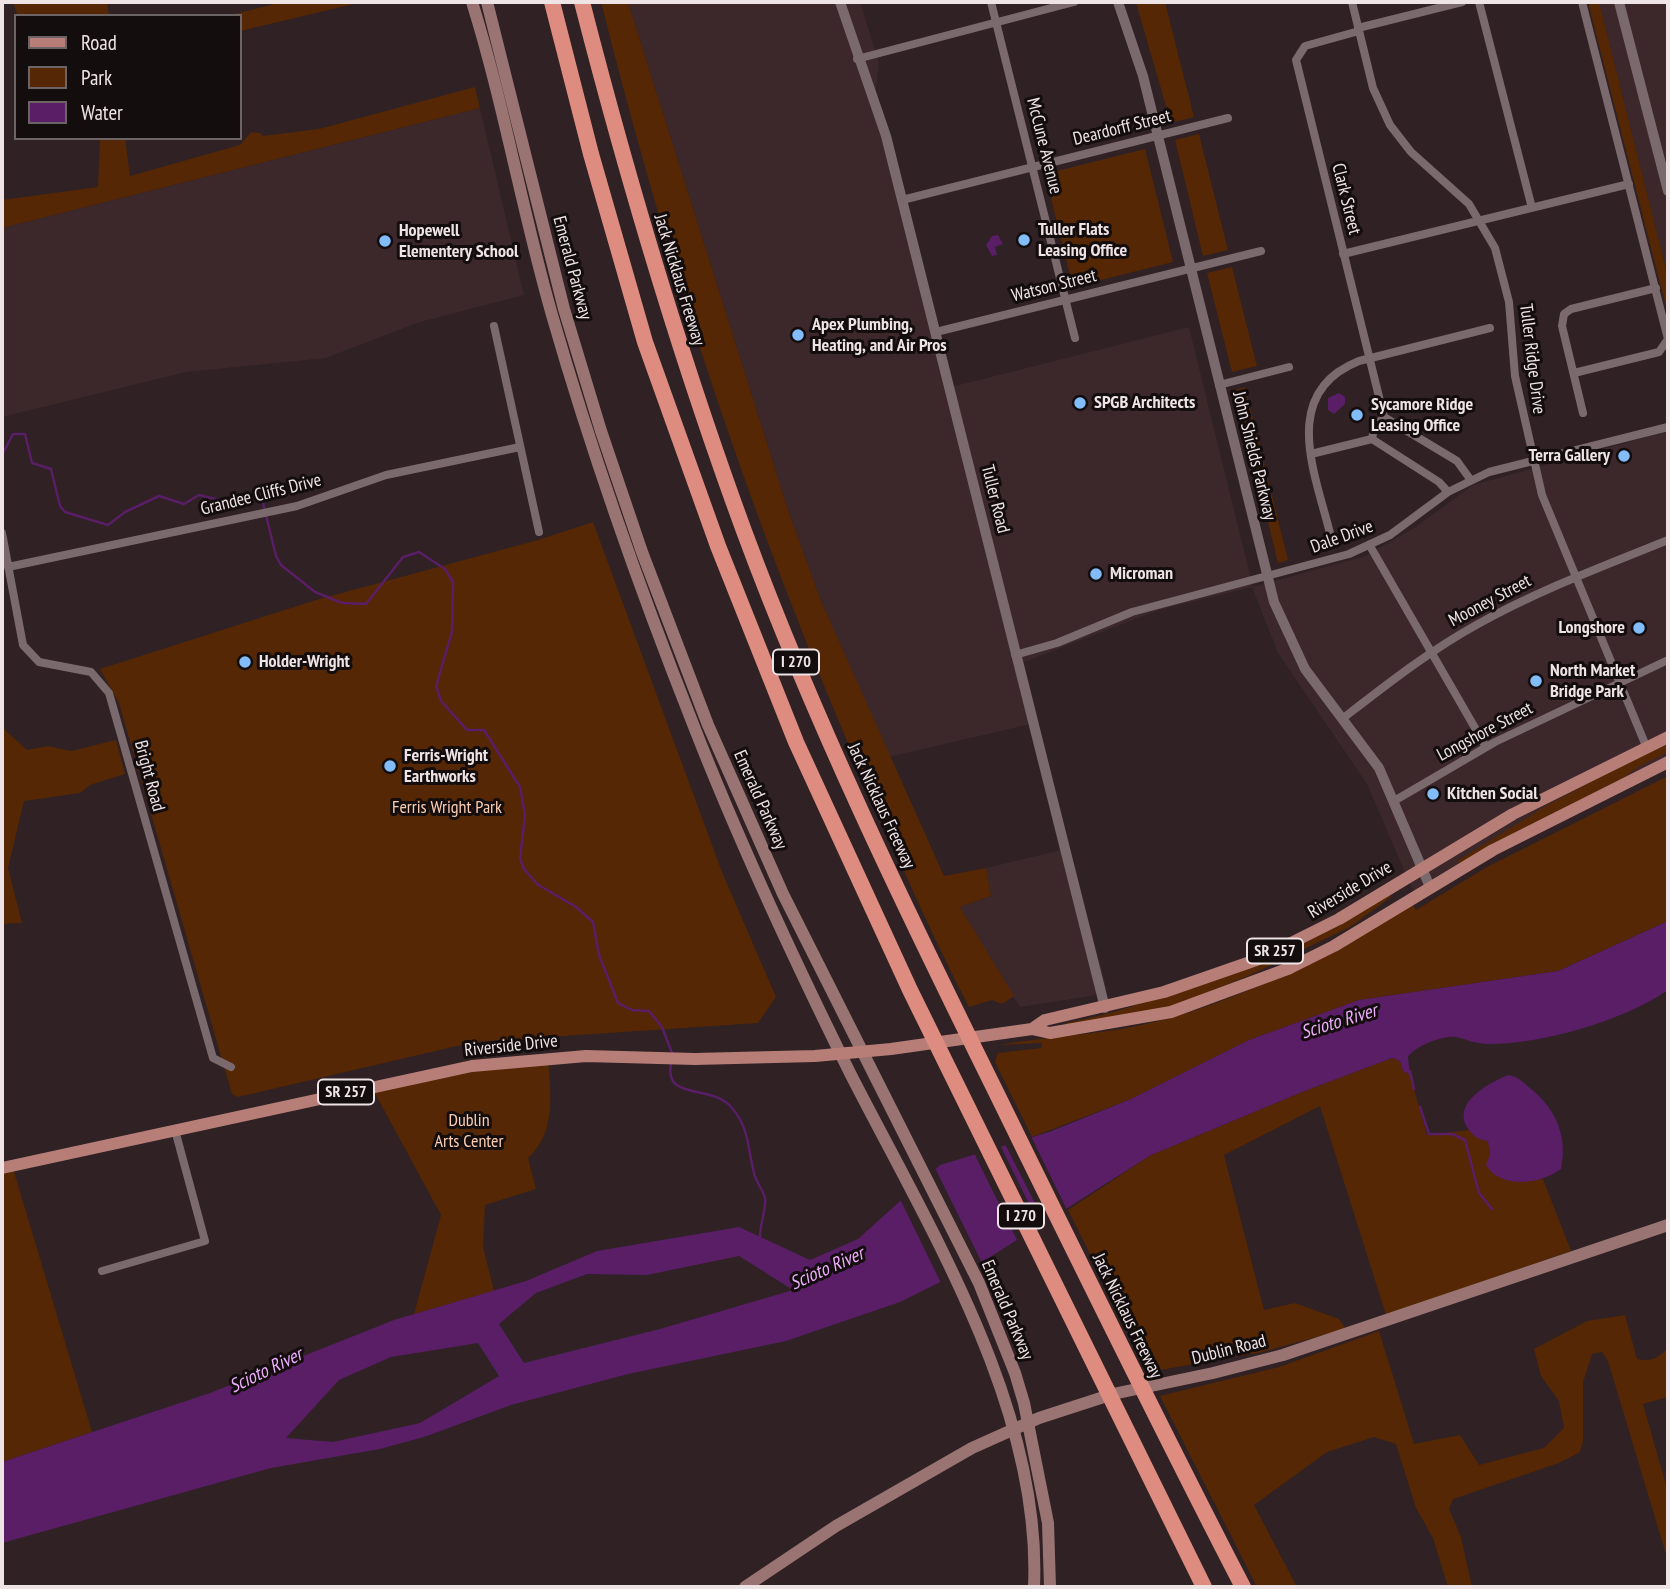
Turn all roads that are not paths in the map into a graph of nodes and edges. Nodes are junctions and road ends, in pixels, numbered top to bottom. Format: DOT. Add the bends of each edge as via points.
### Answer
graph roads {
  1 [pos="472,2"];
  2 [pos="487,2"];
  3 [pos="552,2"];
  4 [pos="582,2"];
  5 [pos="840,2"];
  6 [pos="991,2"];
  7 [pos="1074,2"];
  8 [pos="1118,2"];
  9 [pos="1352,2"];
  10 [pos="1462,2"];
  11 [pos="1479,2"];
  12 [pos="1582,2"];
  13 [pos="1619,2"];
  14 [pos="999,21"];
  15 [pos="1358,30"];
  16 [pos="857,58"];
  17 [pos="1228,117"];
  18 [pos="1157,135"];
  19 [pos="1033,166"];
  20 [pos="1629,184"];
  21 [pos="1668,191"];
  22 [pos="902,200"];
  23 [pos="1532,208"];
  24 [pos="1481,220"];
  25 [pos="1261,251"];
  26 [pos="1343,254"];
  27 [pos="1190,269"];
  28 [pos="1656,288"];
  29 [pos="1066,300"];
  30 [pos="494,326"];
  31 [pos="1490,328"];
  32 [pos="936,332"];
  33 [pos="1075,338"];
  34 [pos="1368,358"];
  35 [pos="1289,367"];
  36 [pos="1574,373"];
  37 [pos="1219,385"];
  38 [pos="1583,413"];
  39 [pos="1384,417"];
  40 [pos="1668,427"];
  41 [pos="1372,439"];
  42 [pos="520,447"];
  43 [pos="1311,454"];
  44 [pos="1532,461"];
  45 [pos="1470,479"];
  46 [pos="1448,492"];
  47 [pos="538,532"];
  48 [pos="2,533"];
  49 [pos="1331,537"];
  50 [pos="1668,540"];
  51 [pos="1370,546"];
  52 [pos="8,567"];
  53 [pos="1266,577"];
  54 [pos="1573,578"];
  55 [pos="1431,653"];
  56 [pos="1016,655"];
  57 [pos="1668,660"];
  58 [pos="1618,681"];
  59 [pos="1342,719"];
  60 [pos="1668,737"];
  61 [pos="1646,746"];
  62 [pos="1486,747"];
  63 [pos="1668,762"];
  64 [pos="1394,801"];
  65 [pos="1422,868"];
  66 [pos="1430,887"];
  67 [pos="1105,1008"];
  68 [pos="1032,1029"];
  69 [pos="862,1052"];
  70 [pos="841,1054"];
  71 [pos="231,1068"];
  72 [pos="175,1130"];
  73 [pos="2,1168"];
  74 [pos="1668,1225"];
  75 [pos="102,1271"];
  76 [pos="1028,1422"];
  77 [pos="1011,1430"];
  78 [pos="745,1587"];
  79 [pos="1034,1587"];
  80 [pos="1050,1587"];
  81 [pos="1205,1587"];
  82 [pos="1243,1587"];
  1 -- 70 [label="main road, Emerald Parkway" via="551,312 626,549 695,730"];
  2 -- 69 [label="main road, Emerald Parkway" via="564,309 642,552 708,724 777,882"];
  3 -- 81 [label="highway, I 270" via="645,342 718,546 802,755 910,990"];
  4 -- 82 [label="highway, Jack Nicklaus Freeway / I 270" via="673,332 745,534 824,731 942,982"];
  5 -- 16 [label="street, Tuller Road"];
  6 -- 14 [label="street, McCune Avenue"];
  7 -- 14 [label="street"];
  8 -- 18 [label="street, John Shields Parkway"];
  9 -- 15 [label="street, Tuller Ridge Drive"];
  10 -- 15 [label="street, Clark Street"];
  11 -- 23 [label="street"];
  12 -- 20 [label="street"];
  13 -- 21 [label="street"];
  14 -- 16 [label="street"];
  14 -- 19 [label="street, McCune Avenue"];
  15 -- 24 [label="street, Tuller Ridge Drive" via="1373,88 1390,125 1410,152 1460,194"];
  15 -- 26 [label="street, Clark Street" via="1305,46 1296,60"];
  16 -- 22 [label="street, Tuller Road" via="881,119"];
  17 -- 18 [label="street, Deardorff Street"];
  18 -- 19 [label="street, Deardorff Street"];
  18 -- 27 [label="street, John Shields Parkway"];
  19 -- 22 [label="street, Deardorff Street"];
  19 -- 29 [label="street, McCune Avenue"];
  20 -- 23 [label="street"];
  20 -- 28 [label="street"];
  22 -- 32 [label="street, Tuller Road"];
  23 -- 24 [label="street"];
  24 -- 26 [label="street"];
  24 -- 44 [label="street, Tuller Ridge Drive" via="1504,278 1514,376"];
  25 -- 27 [label="street, Watson Street"];
  26 -- 34 [label="street, Clark Street"];
  27 -- 29 [label="street, Watson Street"];
  27 -- 37 [label="street, John Shields Parkway"];
  28 -- 36 [label="street" via="1668,336 1665,348"];
  28 -- 36 [label="street" via="1565,313 1561,323"];
  29 -- 32 [label="street, Watson Street"];
  29 -- 33 [label="street, McCune Avenue"];
  30 -- 42 [label="street"];
  31 -- 34 [label="street"];
  32 -- 56 [label="street, Tuller Road"];
  34 -- 39 [label="street, Clark Street"];
  34 -- 43 [label="street" via="1340,370 1315,399 1307,424"];
  35 -- 37 [label="street"];
  36 -- 38 [label="street"];
  37 -- 53 [label="street, John Shields Parkway"];
  39 -- 41 [label="street" via="1374,428"];
  39 -- 45 [label="street" via="1457,461"];
  40 -- 44 [label="street, Dale Drive"];
  41 -- 43 [label="street"];
  41 -- 46 [label="street"];
  42 -- 47 [label="street"];
  42 -- 52 [label="street, Grandee Cliffs Drive" via="386,475 274,512"];
  43 -- 49 [label="street"];
  44 -- 45 [label="street, Dale Drive"];
  44 -- 54 [label="street, Tuller Ridge Drive"];
  45 -- 46 [label="street, Dale Drive"];
  46 -- 51 [label="street, Dale Drive"];
  48 -- 52 [label="street, Bright Road"];
  50 -- 54 [label="street, Mooney Street"];
  51 -- 53 [label="street, Dale Drive"];
  51 -- 55 [label="street"];
  52 -- 71 [label="street, Bright Road" via="23,645 31,656 50,667 91,672 108,692 213,1058"];
  53 -- 56 [label="street, Dale Drive" via="1132,612"];
  53 -- 59 [label="street, John Shields Parkway" via="1295,652"];
  54 -- 55 [label="street, Mooney Street"];
  54 -- 58 [label="street, Tuller Ridge Drive"];
  55 -- 59 [label="street, Mooney Street"];
  55 -- 62 [label="street"];
  56 -- 67 [label="street, Tuller Road"];
  57 -- 58 [label="street, Longshore Street"];
  58 -- 61 [label="street, Tuller Ridge Drive"];
  58 -- 62 [label="street, Longshore Street"];
  59 -- 64 [label="street, John Shields Parkway" via="1374,761"];
  60 -- 61 [label="main road, Riverside Drive / SR 257"];
  61 -- 65 [label="main road, Riverside Drive / SR 257" via="1513,814"];
  62 -- 64 [label="street, Longshore Street"];
  63 -- 66 [label="main road, Riverside Drive / SR 257" via="1525,833"];
  64 -- 65 [label="street, John Shields Parkway"];
  65 -- 66 [label="street, John Shields Parkway"];
  65 -- 67 [label="main road, Riverside Drive / SR 257" via="1339,919 1259,959"];
  66 -- 68 [label="main road, Riverside Drive / SR 257" via="1334,946 1221,996 1101,1027 1050,1034"];
  67 -- 68 [label="main road, Riverside Drive / SR 257" via="1045,1020"];
  68 -- 69 [label="main road, Riverside Drive / SR 257"];
  69 -- 70 [label="main road, Riverside Drive / SR 257"];
  69 -- 76 [label="main road, Emerald Parkway" via="979,1283 1015,1373"];
  70 -- 72 [label="main road, Riverside Drive / SR 257" via="695,1059 586,1056 472,1066"];
  70 -- 77 [label="main road, Emerald Parkway" via="973,1317"];
  72 -- 73 [label="main road, Riverside Drive / SR 257"];
  72 -- 75 [label="street" via="205,1241"];
  74 -- 76 [label="main road, Dublin Road" via="1283,1355 1113,1394"];
  76 -- 77 [label="main road, Dublin Road"];
  76 -- 80 [label="main road, Emerald Parkway" via="1048,1523"];
  77 -- 78 [label="main road, Dublin Road" via="835,1527"];
  77 -- 79 [label="main road, Emerald Parkway" via="1032,1518"];
}
